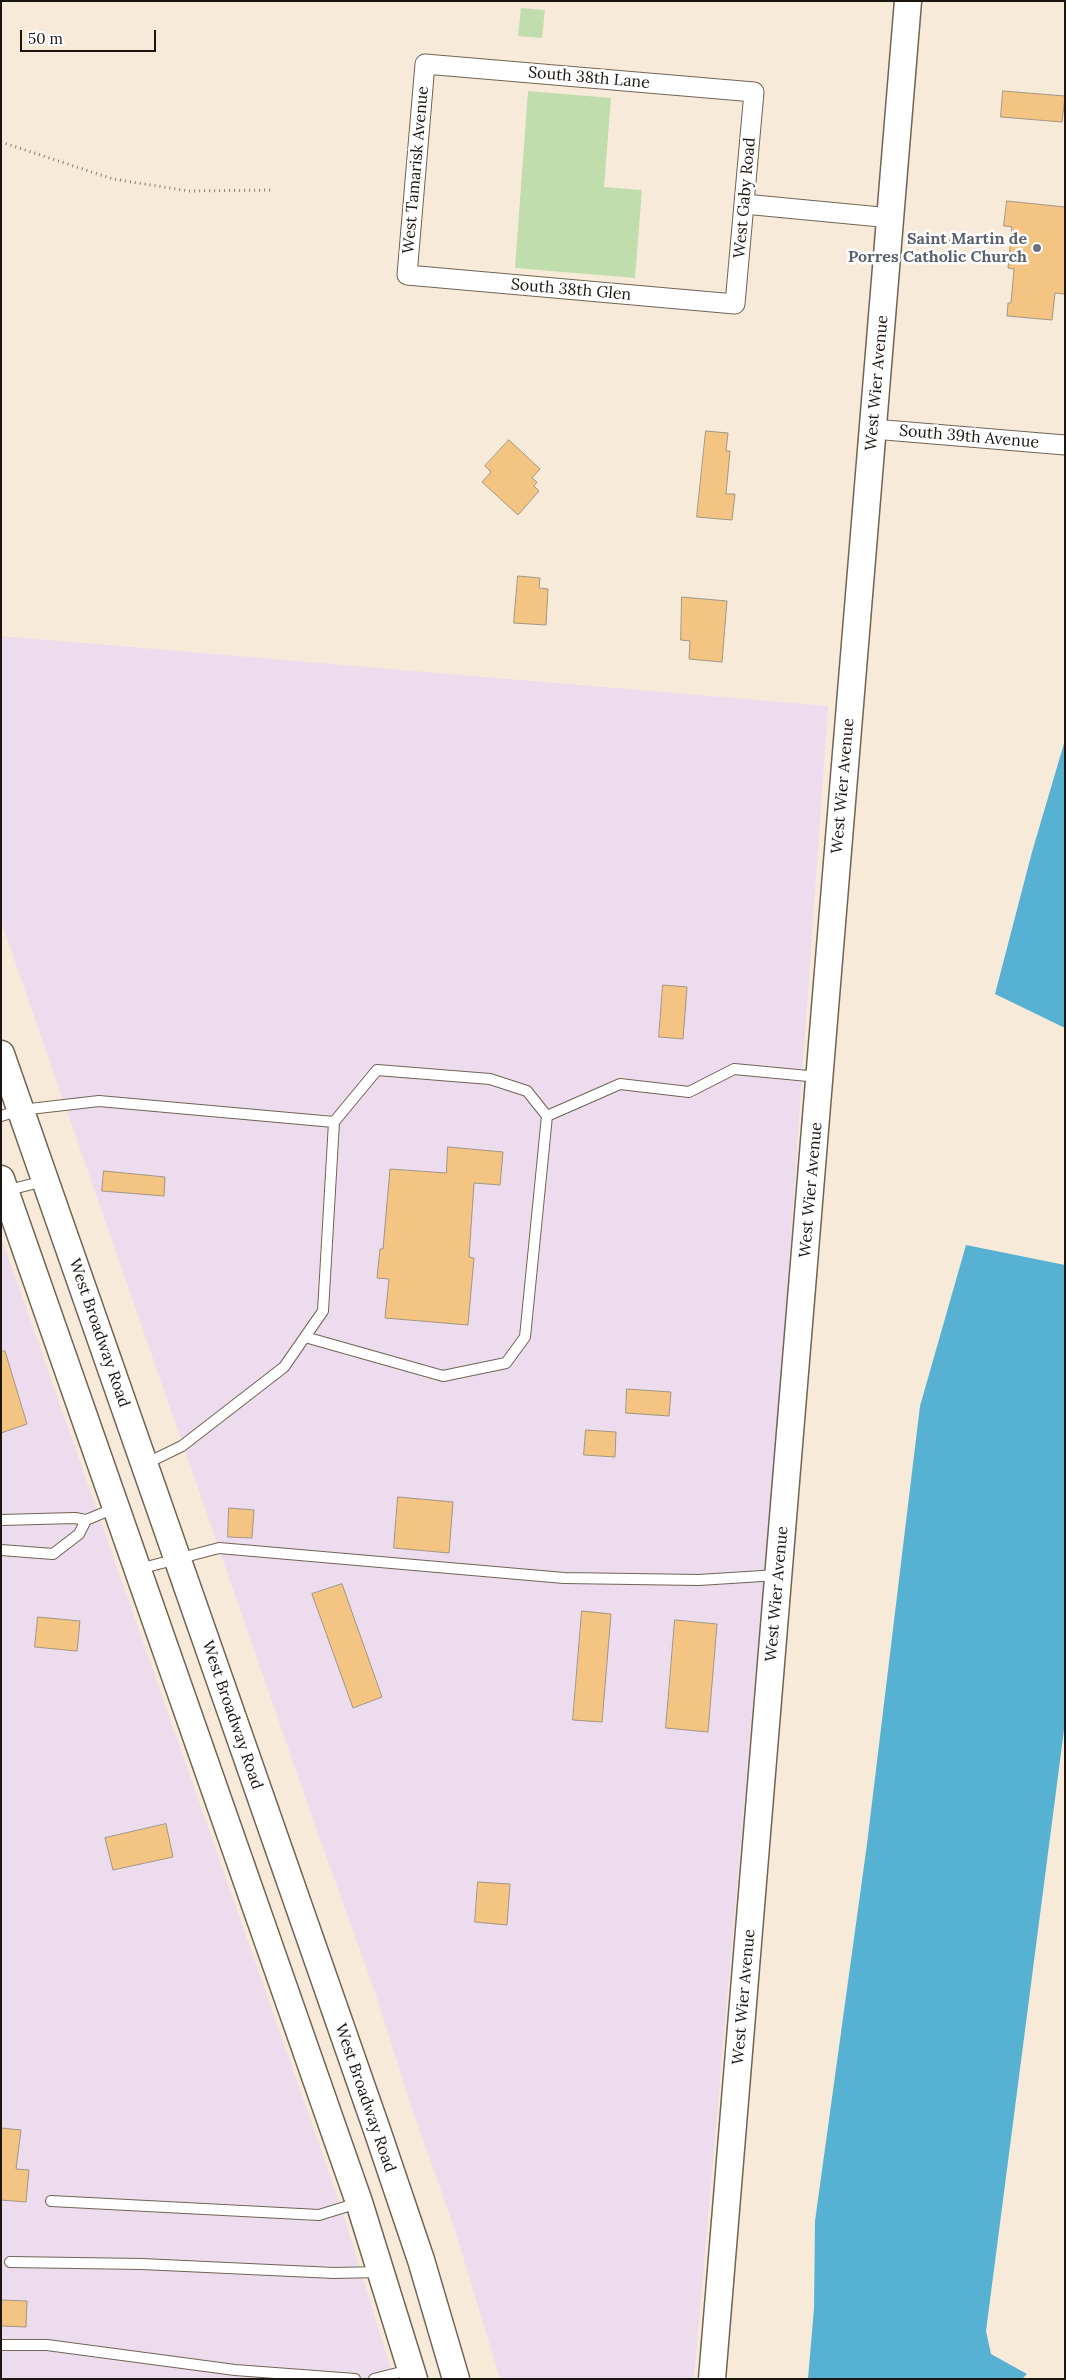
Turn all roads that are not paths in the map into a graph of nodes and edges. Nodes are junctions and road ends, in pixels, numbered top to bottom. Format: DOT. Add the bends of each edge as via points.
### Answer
graph roads {
  1 [pos="908,1"];
  2 [pos="425,64"];
  3 [pos="754,92"];
  4 [pos="744,204"];
  5 [pos="891,218"];
  6 [pos="407,275"];
  7 [pos="736,304"];
  8 [pos="873,429"];
  9 [pos="1065,445"];
  10 [pos="1,1054"];
  11 [pos="820,1077"];
  12 [pos="11,1113"];
  13 [pos="548,1116"];
  14 [pos="334,1122"];
  15 [pos="45,1181"];
  16 [pos="3,1187"];
  17 [pos="305,1337"];
  18 [pos="145,1464"];
  19 [pos="116,1508"];
  20 [pos="1,1520"];
  21 [pos="86,1520"];
  22 [pos="1,1550"];
  23 [pos="178,1559"];
  24 [pos="137,1570"];
  25 [pos="779,1575"];
  26 [pos="330,1997"];
  27 [pos="291,2009"];
  28 [pos="50,2201"];
  29 [pos="359,2202"];
  30 [pos="421,2260"];
  31 [pos="10,2262"];
  32 [pos="382,2272"];
  33 [pos="1,2344"];
  34 [pos="413,2374"];
  35 [pos="355,2379"];
  36 [pos="374,2379"];
  37 [pos="456,2379"];
  38 [pos="712,2379"];
  1 -- 5 [label="main road, West Wier Avenue"];
  2 -- 3 [label="street, South 38th Lane"];
  2 -- 6 [label="street, West Tamarisk Avenue"];
  3 -- 4 [label="street, West Gaby Road"];
  4 -- 5 [label="street"];
  4 -- 7 [label="street, West Gaby Road"];
  5 -- 8 [label="main road, West Wier Avenue"];
  6 -- 7 [label="street, South 38th Glen"];
  8 -- 9 [label="street, South 39th Avenue"];
  8 -- 11 [label="main road, West Wier Avenue"];
  10 -- 12 [label="main road, West Broadway Road"];
  11 -- 13 [label="lane" via="734,1068 689,1092 620,1084"];
  11 -- 25 [label="main road, West Wier Avenue"];
  12 -- 14 [label="lane" via="99,1101"];
  12 -- 15 [label="main road, West Broadway Road"];
  13 -- 14 [label="lane" via="527,1091 490,1079 377,1070"];
  13 -- 17 [label="lane" via="525,1336 506,1363 443,1376"];
  14 -- 17 [label="lane" via="323,1311"];
  15 -- 16 [label="lane"];
  15 -- 18 [label="main road, West Broadway Road"];
  16 -- 19 [label="main road"];
  17 -- 18 [label="lane" via="284,1367 182,1446"];
  18 -- 23 [label="main road, West Broadway Road"];
  19 -- 21 [label="lane"];
  19 -- 24 [label="main road"];
  20 -- 21 [label="lane"];
  21 -- 22 [label="lane" via="80,1534 53,1554"];
  23 -- 24 [label="lane"];
  23 -- 25 [label="lane" via="218,1548 564,1578 700,1580"];
  23 -- 26 [label="main road, West Broadway Road"];
  24 -- 27 [label="main road"];
  25 -- 38 [label="main road, West Wier Avenue"];
  26 -- 27 [label="main road"];
  26 -- 30 [label="main road, West Broadway Road"];
  27 -- 29 [label="main road"];
  28 -- 29 [label="lane" via="319,2216"];
  29 -- 32 [label="main road"];
  30 -- 32 [label="main road"];
  30 -- 37 [label="main road, West Broadway Road"];
  31 -- 32 [label="lane"];
  32 -- 34 [label="main road"];
  33 -- 35 [label="lane" via="47,2345 235,2370"];
  34 -- 36 [label="lane"];
}
